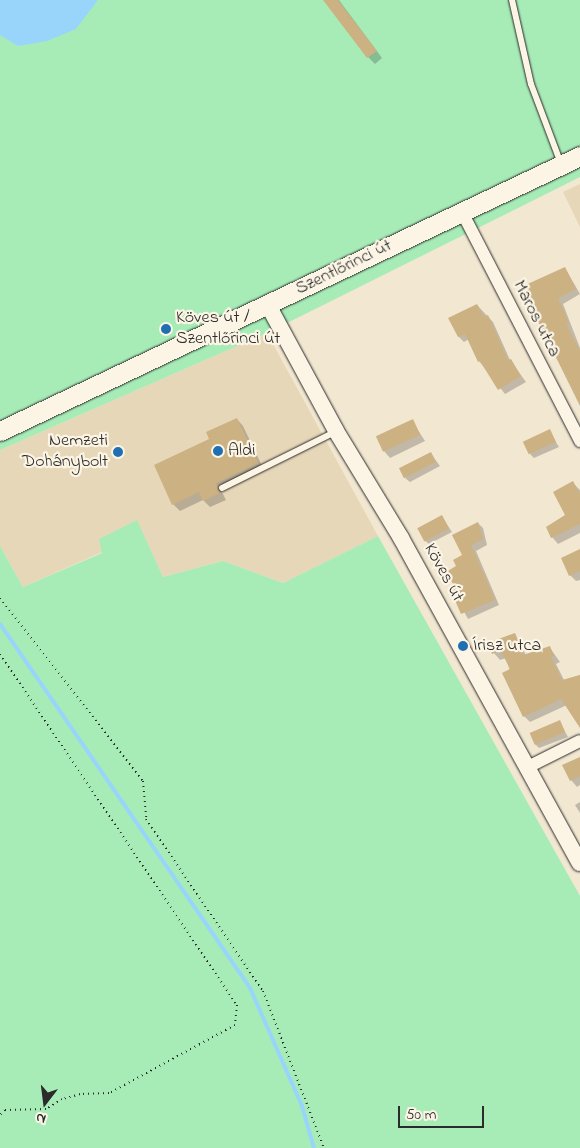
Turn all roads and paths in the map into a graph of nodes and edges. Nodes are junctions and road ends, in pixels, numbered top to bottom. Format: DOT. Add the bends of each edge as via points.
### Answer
graph roads {
  1 [pos="512,0"];
  2 [pos="580,156"];
  3 [pos="561,165"];
  4 [pos="462,212"];
  5 [pos="268,305"];
  6 [pos="0,431"];
  7 [pos="336,431"];
  8 [pos="580,442"];
  9 [pos="222,488"];
  10 [pos="0,598"];
  11 [pos="0,654"];
  12 [pos="580,741"];
  13 [pos="526,768"];
  14 [pos="580,863"];
  15 [pos="0,1115"];
  16 [pos="324,1148"];
  1 -- 3 [label="lane" via="534,93"];
  2 -- 3 [label="main road, Szentlőrinci út"];
  3 -- 4 [label="main road, Szentlőrinci út"];
  4 -- 5 [label="main road, Szentlőrinci út"];
  4 -- 8 [label="street, Maros utca"];
  5 -- 6 [label="main road, Szentlőrinci út"];
  5 -- 7 [label="street, Köves út"];
  7 -- 9 [label="lane"];
  7 -- 13 [label="street, Köves út" via="401,538"];
  10 -- 16 [label="path" via="144,781 146,819 263,991"];
  11 -- 15 [label="path" via="237,1005 235,1024 109,1093 80,1094 62,1099 46,1109 5,1110"];
  12 -- 13 [label="street"];
  13 -- 14 [label="street, Köves út"];
}
